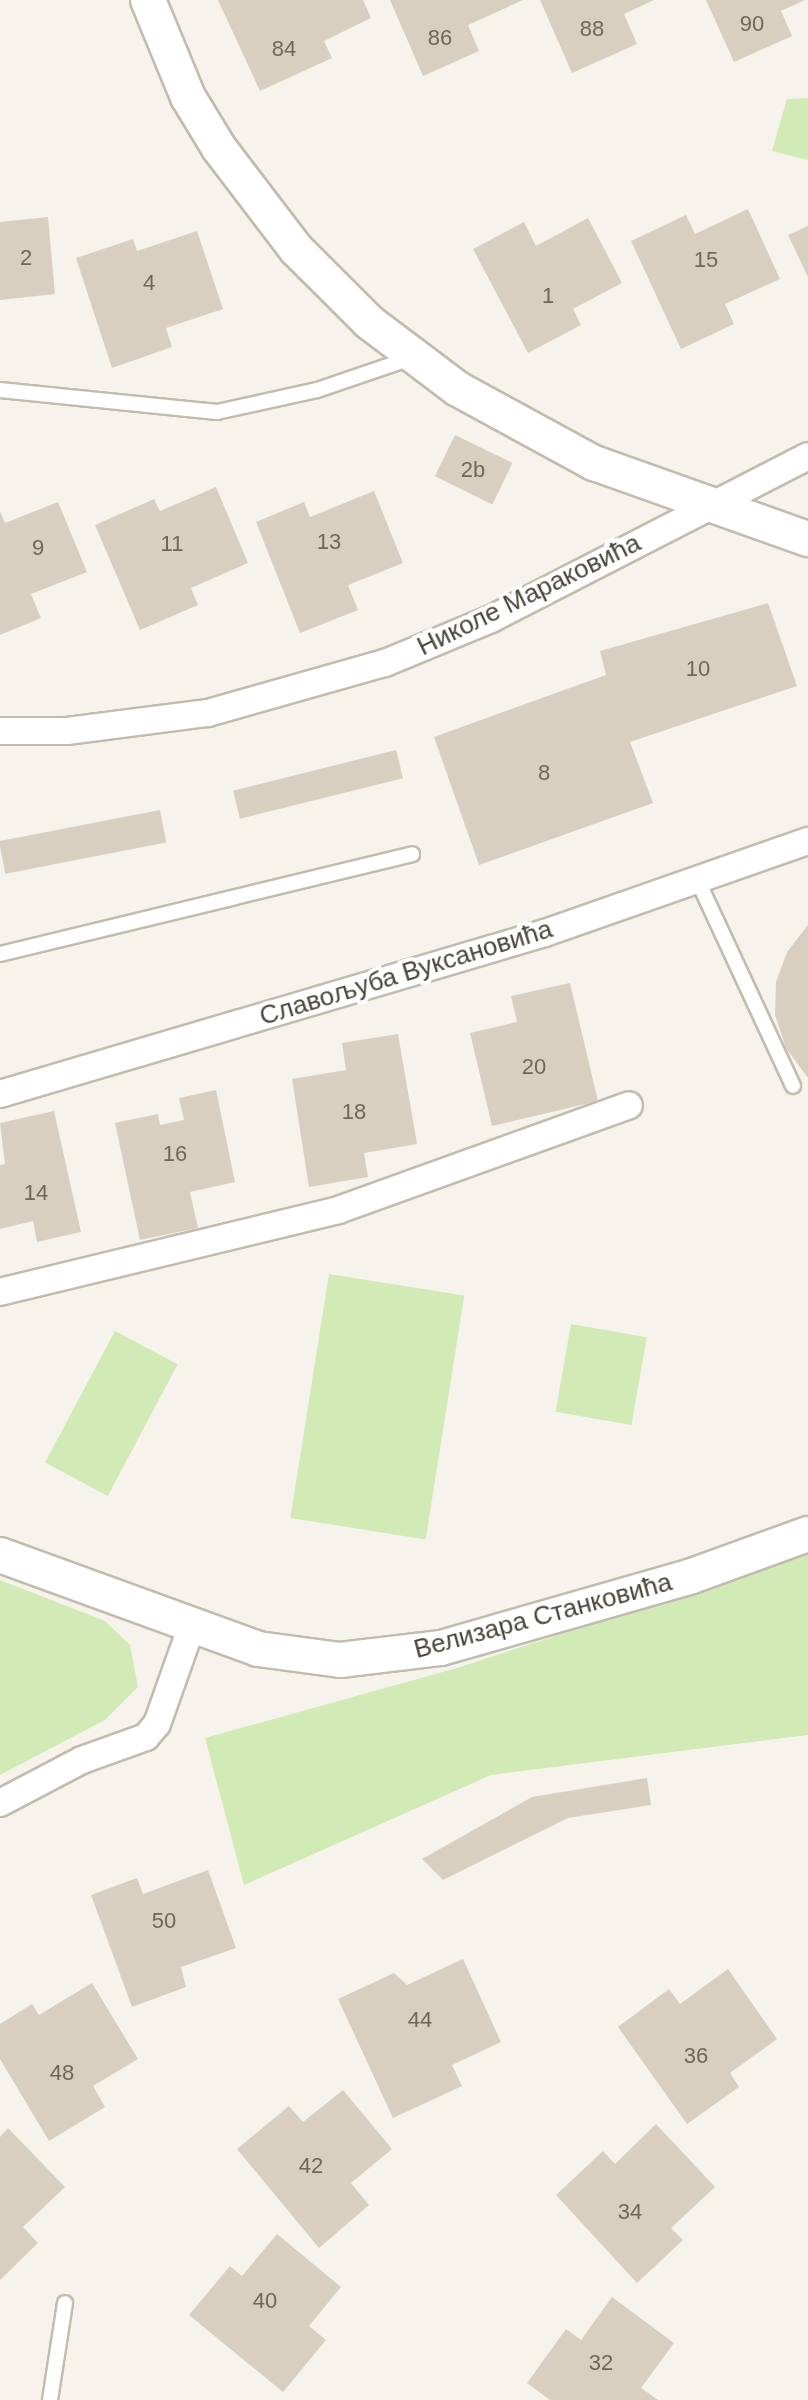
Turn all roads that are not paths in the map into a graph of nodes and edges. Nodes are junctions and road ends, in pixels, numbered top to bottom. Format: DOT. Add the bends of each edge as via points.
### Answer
graph roads {
  1 [pos="148,0"];
  2 [pos="414,357"];
  3 [pos="0,390"];
  4 [pos="808,456"];
  5 [pos="712,504"];
  6 [pos="808,539"];
  7 [pos="0,731"];
  8 [pos="808,841"];
  9 [pos="412,854"];
  10 [pos="697,879"];
  11 [pos="0,954"];
  12 [pos="793,1086"];
  13 [pos="0,1094"];
  14 [pos="629,1105"];
  15 [pos="0,1292"];
  16 [pos="808,1534"];
  17 [pos="0,1555"];
  18 [pos="192,1625"];
  19 [pos="0,1803"];
  20 [pos="65,2303"];
  21 [pos="50,2400"];
  1 -- 2 [label="street" via="188,97 239,177 328,285"];
  2 -- 3 [label="lane" via="317,390 217,412"];
  2 -- 5 [label="street" via="458,389 594,463"];
  4 -- 5 [label="street, Николе Мараковића"];
  5 -- 6 [label="street"];
  5 -- 7 [label="street, Николе Мараковића" via="491,619 385,663 208,713 80,730"];
  8 -- 10 [label="street, Славољуба Вуксановића"];
  9 -- 11 [label="lane"];
  10 -- 12 [label="lane"];
  10 -- 13 [label="street, Славољуба Вуксановића" via="545,933"];
  14 -- 15 [label="street" via="338,1210"];
  16 -- 18 [label="street, Велизара Станковића" via="692,1576 441,1648 375,1658 301,1657"];
  17 -- 18 [label="street, Велизара Станковића"];
  18 -- 19 [label="street" via="157,1724 146,1737 70,1766"];
  20 -- 21 [label="lane"];
}
